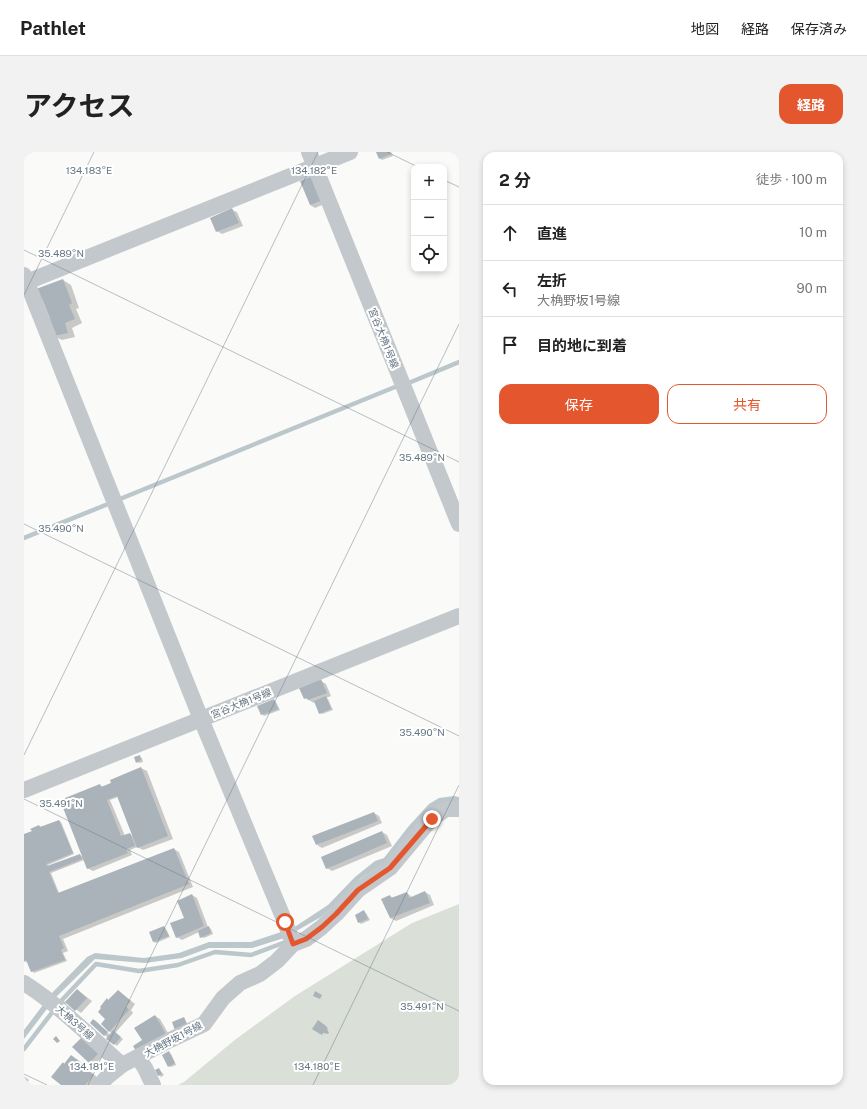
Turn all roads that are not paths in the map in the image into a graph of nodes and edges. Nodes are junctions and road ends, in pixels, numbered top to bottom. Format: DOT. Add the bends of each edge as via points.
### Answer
graph roads {
  1 [pos="350,152"];
  2 [pos="311,159"];
  3 [pos="25,280"];
  4 [pos="459,524"];
  5 [pos="459,616"];
  6 [pos="201,719"];
  7 [pos="24,790"];
  8 [pos="459,809"];
  9 [pos="293,944"];
  10 [pos="24,983"];
  11 [pos="138,1058"];
  12 [pos="122,1065"];
  13 [pos="100,1085"];
  14 [pos="152,1085"];
  1 -- 2 [label="street"];
  2 -- 3 [label="street"];
  2 -- 4 [label="street, 宮谷大桷1号線"];
  3 -- 6 [label="street"];
  5 -- 6 [label="street, 宮谷大桷1号線"];
  6 -- 7 [label="street, 宮谷大桷1号線"];
  6 -- 9 [label="street"];
  8 -- 9 [label="street, 大桷野坂1号線" via="446,809 432,819 390,868 358,890 322,927 306,939"];
  9 -- 11 [label="street, 大桷野坂1号線" via="260,974 240,983 224,998 204,1024"];
  10 -- 12 [label="street, 大桷3号線" via="65,1013"];
  11 -- 12 [label="street, 大桷野坂1号線"];
  11 -- 14 [label="street"];
  12 -- 13 [label="street, 大桷野坂1号線"];
}
